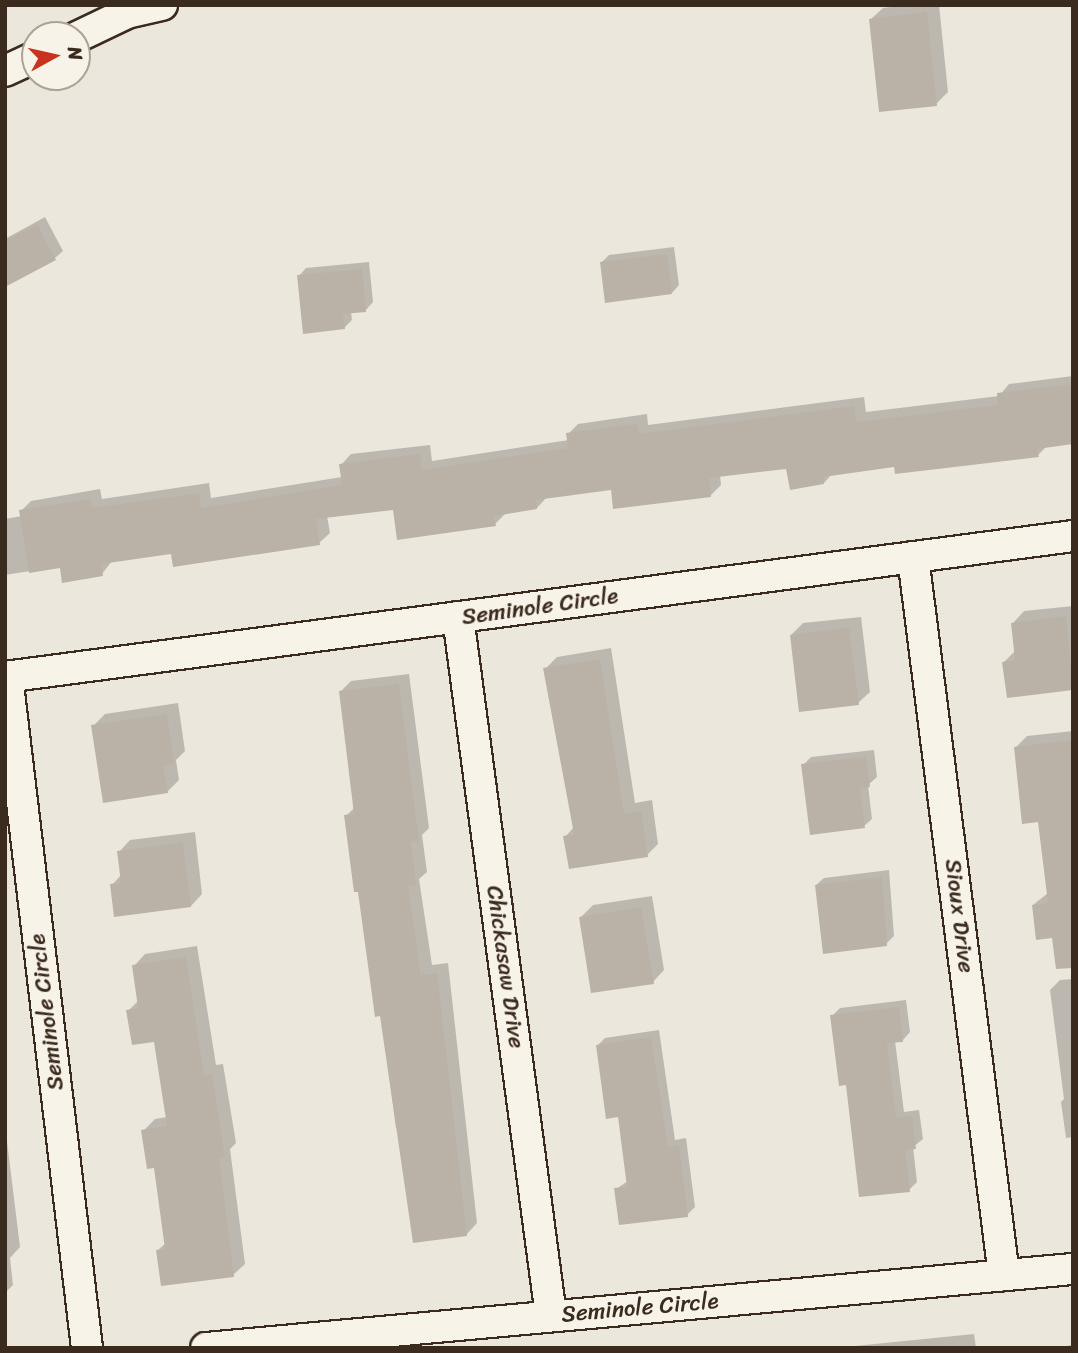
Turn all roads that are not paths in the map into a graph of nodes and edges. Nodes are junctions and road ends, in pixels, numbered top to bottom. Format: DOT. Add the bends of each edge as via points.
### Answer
graph roads {
  1 [pos="162,5"];
  2 [pos="91,30"];
  3 [pos="21,64"];
  4 [pos="5,71"];
  5 [pos="1073,536"];
  6 [pos="913,557"];
  7 [pos="458,617"];
  8 [pos="6,676"];
  9 [pos="1073,1269"];
  10 [pos="1004,1275"];
  11 [pos="551,1317"];
  12 [pos="87,1348"];
  13 [pos="206,1348"];
  1 -- 2 [label="street" via="127,13"];
  3 -- 4 [label="street"];
  5 -- 6 [label="street, Seminole Circle"];
  6 -- 7 [label="street, Seminole Circle"];
  6 -- 10 [label="street, Sioux Drive"];
  7 -- 8 [label="street, Seminole Circle"];
  7 -- 11 [label="street, Chickasaw Drive"];
  8 -- 12 [label="street, Seminole Circle"];
  9 -- 10 [label="street, Seminole Circle"];
  10 -- 11 [label="street, Seminole Circle"];
  11 -- 13 [label="street, Seminole Circle"];
}
